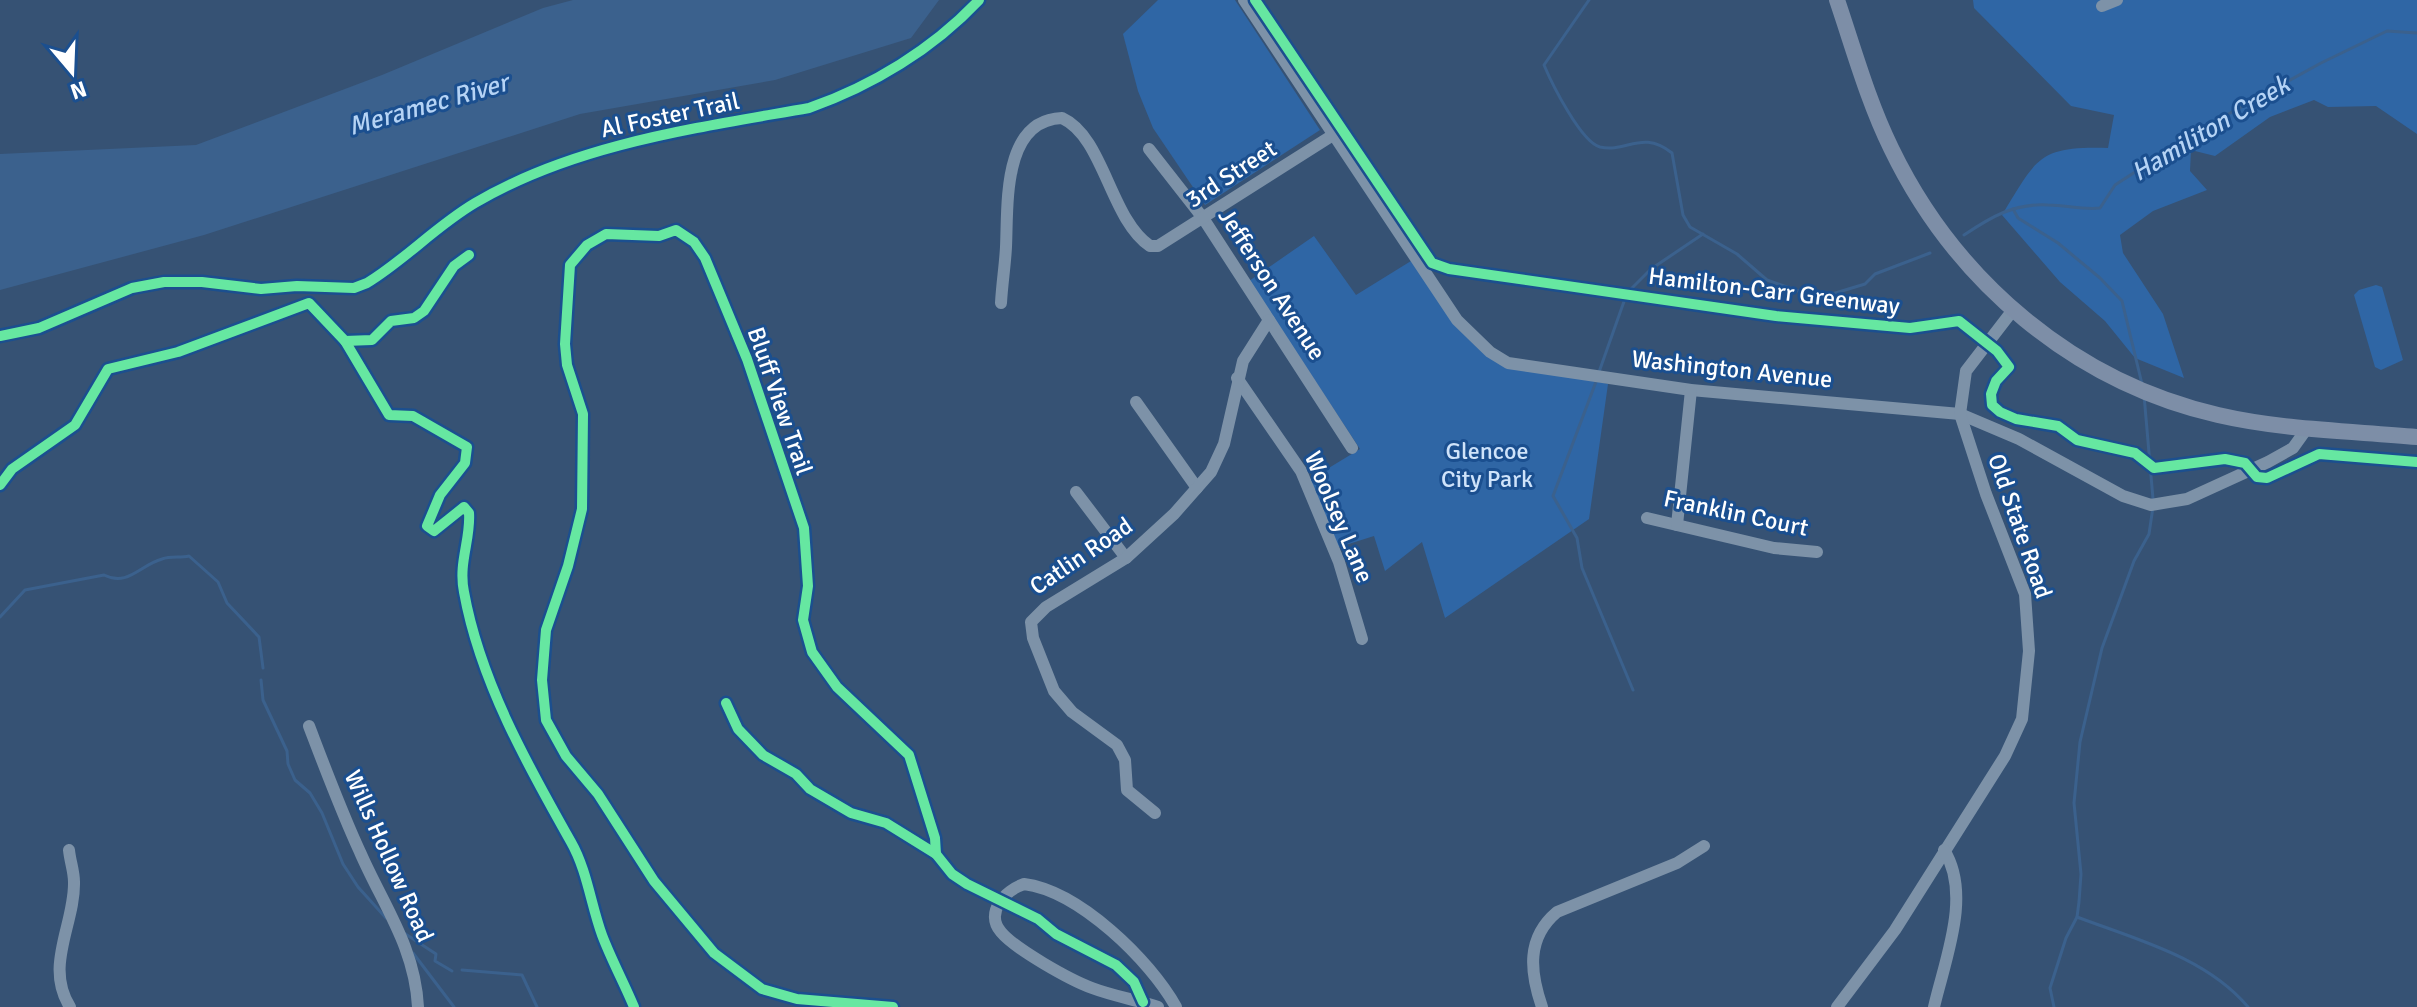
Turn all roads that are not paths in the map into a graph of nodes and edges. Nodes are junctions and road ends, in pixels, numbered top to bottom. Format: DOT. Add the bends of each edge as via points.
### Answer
graph roads {
  1 [pos="1244,0"];
  2 [pos="1837,0"];
  3 [pos="2117,0"];
  4 [pos="2102,6"];
  5 [pos="1333,135"];
  6 [pos="1149,149"];
  7 [pos="1203,218"];
  8 [pos="1001,303"];
  9 [pos="2013,310"];
  10 [pos="1269,320"];
  11 [pos="1237,378"];
  12 [pos="1691,390"];
  13 [pos="1136,402"];
  14 [pos="1960,414"];
  15 [pos="2308,427"];
  16 [pos="2417,437"];
  17 [pos="1352,448"];
  18 [pos="1197,488"];
  19 [pos="1076,492"];
  20 [pos="1647,518"];
  21 [pos="1677,525"];
  22 [pos="1817,552"];
  23 [pos="1126,558"];
  24 [pos="1362,639"];
  25 [pos="309,726"];
  26 [pos="1155,813"];
  27 [pos="1704,846"];
  28 [pos="69,850"];
  29 [pos="1944,850"];
  30 [pos="1161,983"];
  31 [pos="1154,1006"];
  32 [pos="70,1007"];
  33 [pos="418,1007"];
  34 [pos="1176,1007"];
  35 [pos="1542,1007"];
  36 [pos="1837,1007"];
  37 [pos="1934,1007"];
  1 -- 5 [label="street"];
  2 -- 9 [label="main road" via="1879,121 1905,174 1949,243"];
  3 -- 4 [label="street"];
  5 -- 7 [label="street, 3rd Street"];
  5 -- 12 [label="street, Washington Avenue" via="1457,320 1501,360"];
  6 -- 7 [label="street, Jefferson Avenue"];
  7 -- 8 [label="street, 3rd Street" via="1150,246 1127,218 1080,130 1062,118 1042,122 1025,139 1009,179"];
  7 -- 10 [label="street, Jefferson Avenue"];
  9 -- 14 [label="street, Old State Road" via="1966,371"];
  9 -- 15 [label="main road" via="2089,365 2163,399 2232,418"];
  10 -- 11 [label="street, Catlin Road"];
  10 -- 17 [label="street, Jefferson Avenue"];
  11 -- 18 [label="street, Catlin Road" via="1224,444"];
  11 -- 24 [label="street, Woolsey Lane" via="1301,471 1339,562"];
  12 -- 14 [label="street, Washington Avenue"];
  12 -- 21 [label="street"];
  13 -- 18 [label="street"];
  14 -- 15 [label="street, Washington Avenue" via="2151,505 2187,499 2268,462 2293,448"];
  14 -- 29 [label="street, Old State Road" via="2025,594 2029,651 2026,705 2013,742"];
  15 -- 16 [label="main road"];
  18 -- 23 [label="street, Catlin Road"];
  19 -- 23 [label="street"];
  20 -- 21 [label="street, Franklin Court"];
  21 -- 22 [label="street, Franklin Court" via="1774,548"];
  23 -- 26 [label="street, Catlin Road" via="1036,614 1030,627 1058,698 1117,745 1125,760 1127,790"];
  25 -- 33 [label="street, Wills Hollow Road" via="359,852 404,936"];
  27 -- 35 [label="street" via="1548,920 1533,955"];
  28 -- 32 [label="street" via="74,882 59,975"];
  29 -- 36 [label="street, Old State Road" via="1895,930"];
  29 -- 37 [label="street" via="1957,888"];
  30 -- 31 [label="street"];
  30 -- 31 [label="street" via="1095,918 1034,885 1009,890 997,906 1000,931 1020,946 1090,987"];
  30 -- 34 [label="street"];
}
